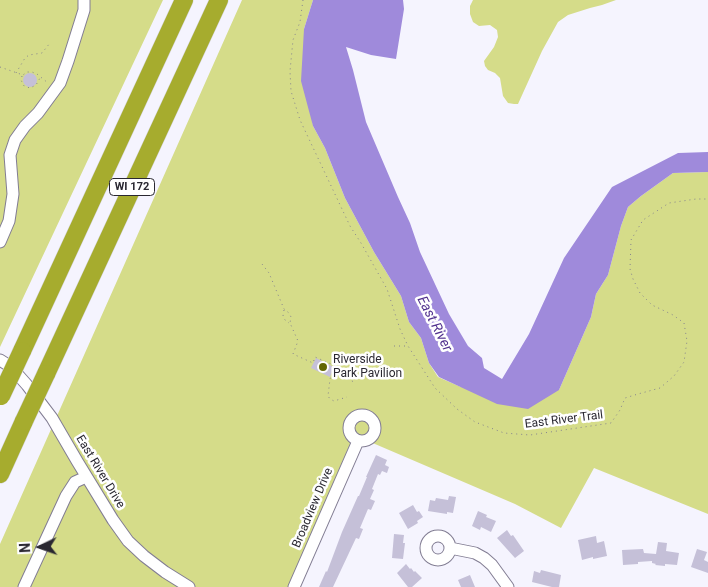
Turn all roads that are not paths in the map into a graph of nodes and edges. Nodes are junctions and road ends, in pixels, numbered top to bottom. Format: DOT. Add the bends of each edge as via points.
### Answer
graph roads {
  1 [pos="84,0"];
  2 [pos="184,0"];
  3 [pos="219,0"];
  4 [pos="0,242"];
  5 [pos="0,360"];
  6 [pos="1,398"];
  7 [pos="358,441"];
  8 [pos="0,474"];
  9 [pos="86,477"];
  10 [pos="450,548"];
  11 [pos="24,587"];
  12 [pos="189,587"];
  13 [pos="294,587"];
  14 [pos="508,587"];
  1 -- 4 [label="street" via="84,10 60,83 15,140 10,154 13,194 9,221"];
  2 -- 6 [label="highway, WI 172, bridge"];
  3 -- 8 [label="highway, WI 172, bridge"];
  5 -- 9 [label="street, East River Drive" via="28,385"];
  7 -- 13 [label="street, Broadview Drive"];
  9 -- 11 [label="street" via="76,482 66,496"];
  9 -- 12 [label="street, East River Drive" via="128,541"];
  10 -- 14 [label="street" via="484,558"];
}
